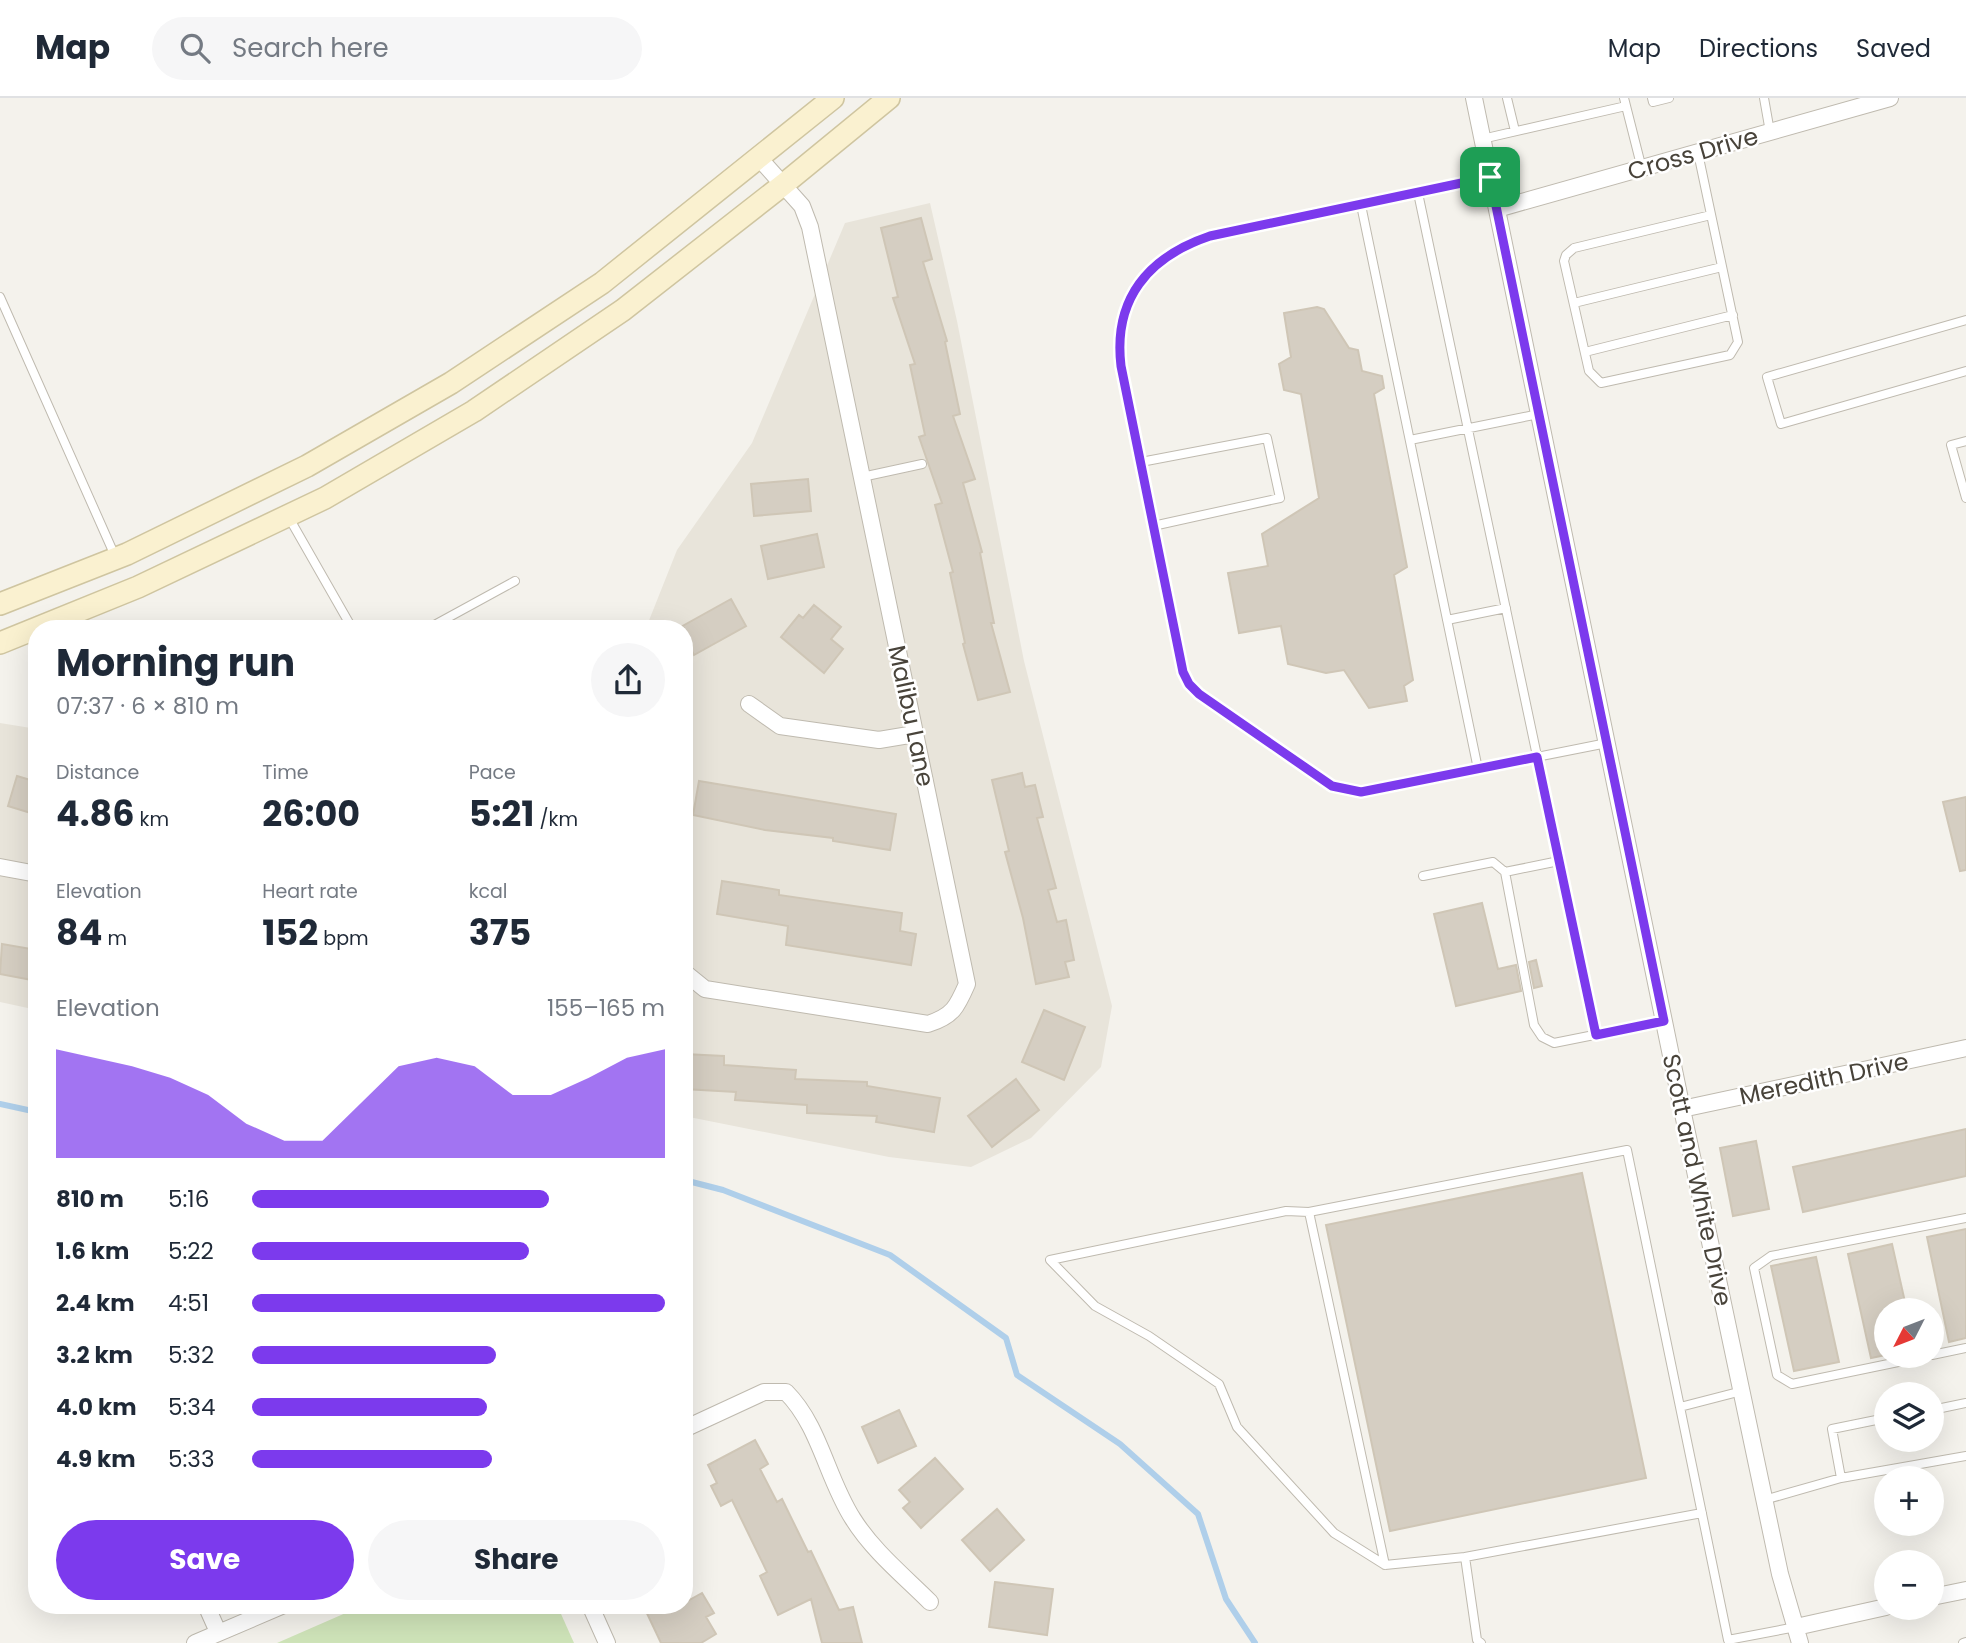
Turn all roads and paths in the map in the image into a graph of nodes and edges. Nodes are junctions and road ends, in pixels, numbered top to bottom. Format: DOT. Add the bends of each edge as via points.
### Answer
graph roads {
  1 [pos="833,98"];
  2 [pos="889,98"];
  3 [pos="1507,98"];
  4 [pos="1652,98"];
  5 [pos="1669,98"];
  6 [pos="1764,98"];
  7 [pos="1890,98"];
  8 [pos="1478,99"];
  9 [pos="1625,102"];
  10 [pos="1515,131"];
  11 [pos="1770,132"];
  12 [pos="1482,139"];
  13 [pos="1698,153"];
  14 [pos="760,159"];
  15 [pos="1642,169"];
  16 [pos="1490,177"];
  17 [pos="784,184"];
  18 [pos="1418,192"];
  19 [pos="1361,205"];
  20 [pos="1497,209"];
  21 [pos="1711,215"];
  22 [pos="1722,267"];
  23 [pos="0,297"];
  24 [pos="1574,303"];
  25 [pos="1732,315"];
  26 [pos="1966,320"];
  27 [pos="1585,352"];
  28 [pos="1966,371"];
  29 [pos="1539,414"];
  30 [pos="1468,428"];
  31 [pos="1410,440"];
  32 [pos="1966,441"];
  33 [pos="1140,462"];
  34 [pos="922,464"];
  35 [pos="862,477"];
  36 [pos="1966,498"];
  37 [pos="288,516"];
  38 [pos="1153,526"];
  39 [pos="116,558"];
  40 [pos="515,581"];
  41 [pos="129,591"];
  42 [pos="0,604"];
  43 [pos="1506,608"];
  44 [pos="57,620"];
  45 [pos="347,620"];
  46 [pos="444,620"];
  47 [pos="1447,620"];
  48 [pos="28,632"];
  49 [pos="0,643"];
  50 [pos="749,704"];
  51 [pos="915,734"];
  52 [pos="1606,743"];
  53 [pos="1537,757"];
  54 [pos="1478,769"];
  55 [pos="1559,861"];
  56 [pos="0,867"];
  57 [pos="28,872"];
  58 [pos="1505,872"];
  59 [pos="1423,876"];
  60 [pos="693,979"];
  61 [pos="1664,1021"];
  62 [pos="1596,1035"];
  63 [pos="1966,1048"];
  64 [pos="1682,1109"];
  65 [pos="1309,1212"];
  66 [pos="1966,1218"];
  67 [pos="1966,1348"];
  68 [pos="1944,1353"];
  69 [pos="1874,1367"];
  70 [pos="1742,1391"];
  71 [pos="1966,1403"];
  72 [pos="1680,1407"];
  73 [pos="1944,1408"];
  74 [pos="1874,1420"];
  75 [pos="693,1425"];
  76 [pos="1966,1456"];
  77 [pos="1841,1478"];
  78 [pos="1765,1500"];
  79 [pos="1702,1513"];
  80 [pos="1465,1557"];
  81 [pos="1385,1565"];
  82 [pos="1966,1590"];
  83 [pos="1944,1595"];
  84 [pos="930,1602"];
  85 [pos="1874,1611"];
  86 [pos="210,1614"];
  87 [pos="262,1614"];
  88 [pos="594,1614"];
  89 [pos="218,1632"];
  90 [pos="1798,1635"];
  91 [pos="1729,1641"];
  92 [pos="195,1643"];
  93 [pos="607,1643"];
  94 [pos="1481,1643"];
  1 -- 14 [label="main road"];
  2 -- 17 [label="main road"];
  3 -- 10 [label="lane"];
  4 -- 5 [label="lane" via="1653,103"];
  6 -- 11 [label="lane"];
  7 -- 11 [label="street, Cross Drive"];
  8 -- 12 [label="street, Scott and White Drive"];
  9 -- 10 [label="lane"];
  9 -- 15 [label="lane"];
  10 -- 12 [label="lane"];
  11 -- 13 [label="street, Cross Drive"];
  12 -- 16 [label="street, Scott and White Drive"];
  13 -- 15 [label="street, Cross Drive"];
  13 -- 21 [label="lane"];
  14 -- 17 [label="street, Malibu Lane"];
  14 -- 39 [label="main road" via="602,283 451,383 307,466"];
  15 -- 20 [label="street, Cross Drive"];
  16 -- 18 [label="lane"];
  16 -- 20 [label="street, Scott and White Drive"];
  17 -- 35 [label="street, Malibu Lane" via="802,206 810,227"];
  17 -- 37 [label="main road" via="623,310 474,411"];
  18 -- 19 [label="lane"];
  18 -- 30 [label="lane"];
  19 -- 31 [label="lane"];
  19 -- 33 [label="lane" via="1210,236 1175,251 1143,278 1128,300 1118,345"];
  20 -- 29 [label="street, Scott and White Drive"];
  21 -- 22 [label="lane"];
  21 -- 24 [label="lane" via="1574,248 1564,261"];
  22 -- 24 [label="lane"];
  22 -- 25 [label="lane"];
  23 -- 39 [label="lane"];
  24 -- 27 [label="lane"];
  25 -- 27 [label="lane"];
  25 -- 27 [label="lane" via="1738,342 1730,355 1601,383 1589,371"];
  26 -- 28 [label="lane" via="1767,377 1781,424"];
  29 -- 30 [label="lane"];
  29 -- 52 [label="street, Scott and White Drive"];
  30 -- 31 [label="lane"];
  30 -- 43 [label="lane"];
  31 -- 47 [label="lane"];
  32 -- 36 [label="lane" via="1951,445"];
  33 -- 38 [label="lane"];
  33 -- 38 [label="lane" via="1267,438 1280,498"];
  34 -- 35 [label="lane"];
  35 -- 51 [label="street, Malibu Lane"];
  37 -- 41 [label="main road"];
  37 -- 45 [label="lane"];
  38 -- 54 [label="lane" via="1183,672 1199,694 1332,786 1361,792"];
  39 -- 41 [label="main road"];
  39 -- 42 [label="main road"];
  40 -- 46 [label="lane"];
  41 -- 44 [label="main road"];
  43 -- 47 [label="lane"];
  43 -- 53 [label="lane"];
  47 -- 54 [label="lane"];
  48 -- 49 [label="main road"];
  50 -- 51 [label="street" via="780,726 879,740"];
  51 -- 60 [label="street, Malibu Lane" via="967,984 957,1007 944,1019 928,1024 705,989"];
  52 -- 53 [label="lane"];
  52 -- 61 [label="street, Scott and White Drive"];
  53 -- 54 [label="lane"];
  53 -- 55 [label="lane"];
  55 -- 58 [label="lane"];
  55 -- 62 [label="lane"];
  56 -- 57 [label="street"];
  58 -- 59 [label="lane" via="1493,862"];
  58 -- 62 [label="lane" via="1534,1025 1542,1038 1553,1043"];
  61 -- 62 [label="lane"];
  61 -- 64 [label="street, Scott and White Drive"];
  63 -- 64 [label="street, Meredith Drive"];
  64 -- 70 [label="street, Scott and White Drive"];
  65 -- 72 [label="lane" via="1627,1150"];
  65 -- 81 [label="lane"];
  65 -- 81 [label="lane" via="1286,1211 1050,1260 1095,1306 1219,1384 1237,1427 1335,1533"];
  66 -- 69 [label="lane" via="1771,1256 1754,1268 1777,1375 1792,1384"];
  67 -- 68 [label="lane"];
  70 -- 72 [label="lane"];
  70 -- 78 [label="street, Scott and White Drive"];
  71 -- 73 [label="lane"];
  72 -- 79 [label="lane"];
  74 -- 77 [label="lane" via="1832,1429"];
  75 -- 84 [label="street" via="764,1392 786,1392 801,1406 853,1519 875,1548"];
  76 -- 77 [label="lane"];
  77 -- 78 [label="lane"];
  78 -- 90 [label="street, Scott and White Drive"];
  79 -- 80 [label="lane"];
  79 -- 91 [label="lane"];
  80 -- 81 [label="lane"];
  80 -- 94 [label="lane"];
  82 -- 83 [label="street"];
  85 -- 90 [label="street"];
  86 -- 89 [label="street"];
  87 -- 89 [label="street"];
  88 -- 93 [label="street"];
  89 -- 92 [label="street"];
  90 -- 91 [label="lane"];
}
